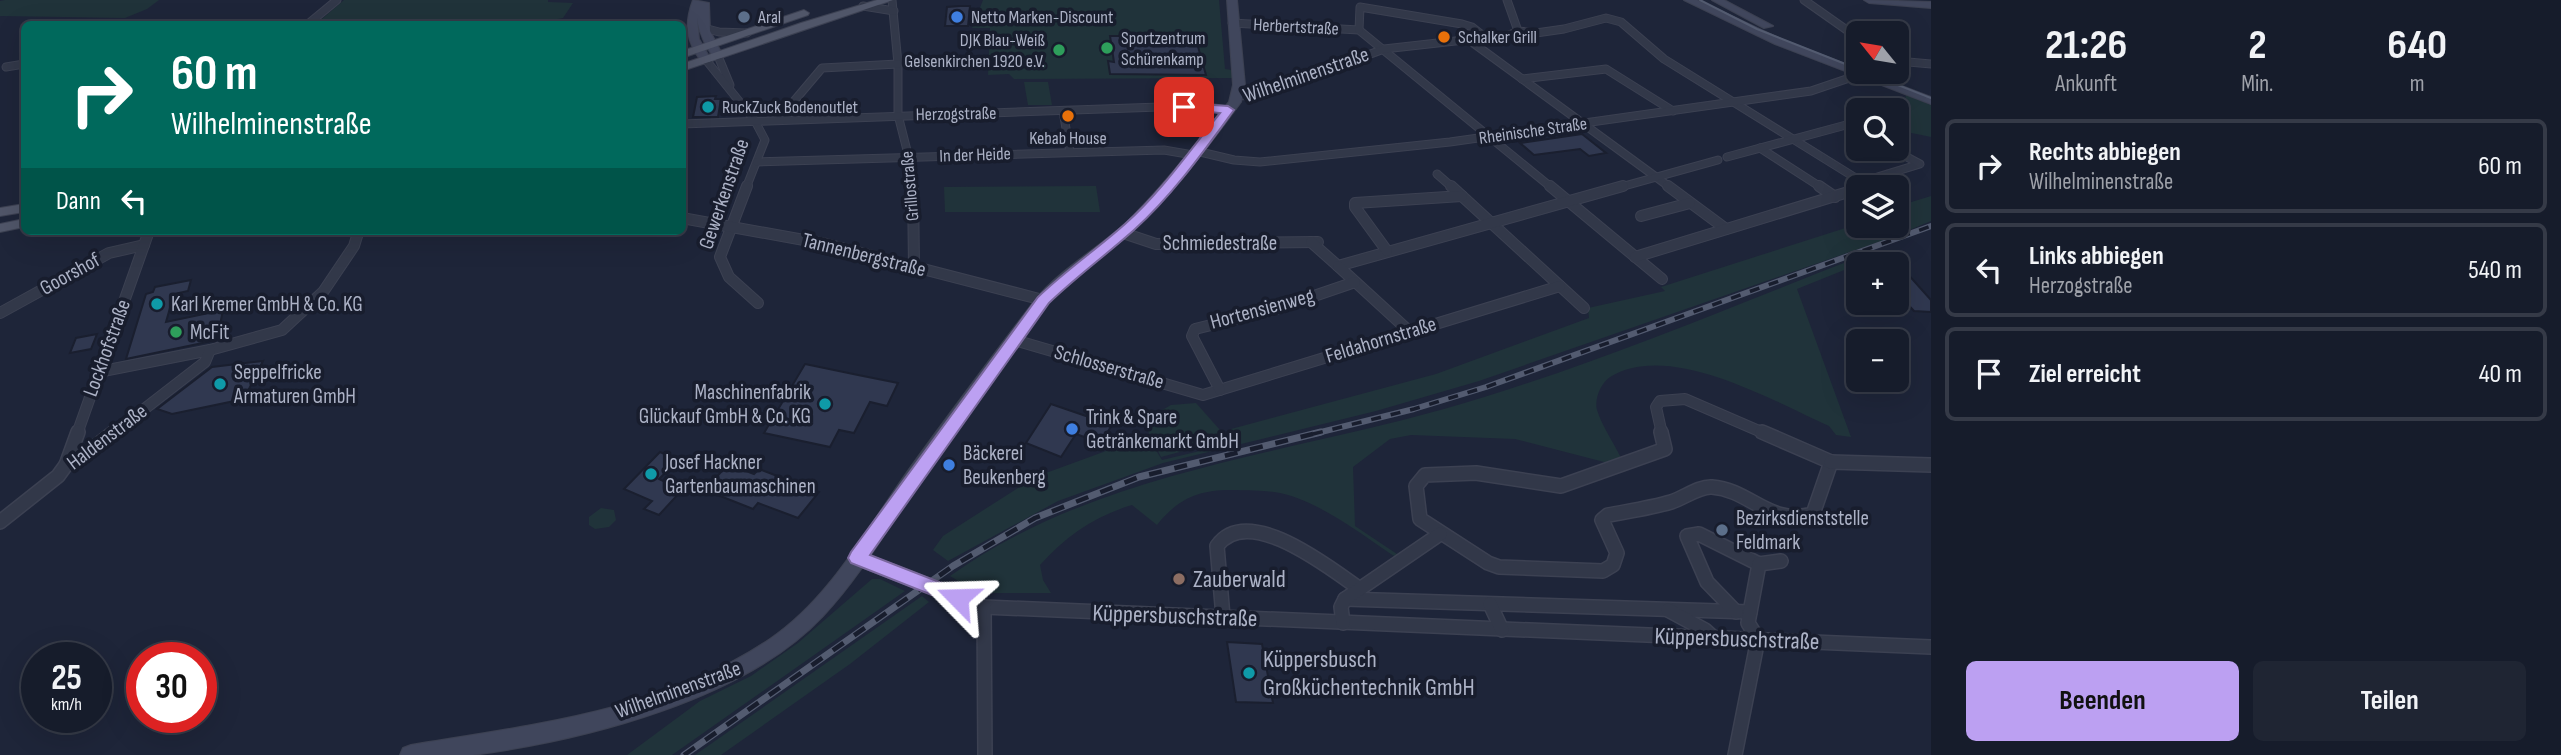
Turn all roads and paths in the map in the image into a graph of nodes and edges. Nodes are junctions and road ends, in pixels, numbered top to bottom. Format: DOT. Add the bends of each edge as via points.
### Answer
graph roads {
  1 [pos="337,0"];
  2 [pos="698,0"];
  3 [pos="705,0"];
  4 [pos="845,0"];
  5 [pos="900,0"];
  6 [pos="1232,0"];
  7 [pos="1507,0"];
  8 [pos="1689,0"];
  9 [pos="1717,0"];
  10 [pos="1726,0"];
  11 [pos="1804,0"];
  12 [pos="1869,0"];
  13 [pos="1903,1"];
  14 [pos="891,4"];
  15 [pos="1931,4"];
  16 [pos="1734,9"];
  17 [pos="312,21"];
  18 [pos="894,22"];
  19 [pos="1232,23"];
  20 [pos="704,28"];
  21 [pos="1359,30"];
  22 [pos="1846,30"];
  23 [pos="1518,31"];
  24 [pos="747,33"];
  25 [pos="1486,38"];
  26 [pos="1469,40"];
  27 [pos="1384,49"];
  28 [pos="696,50"];
  29 [pos="686,54"];
  30 [pos="711,54"];
  31 [pos="1846,58"];
  32 [pos="1909,62"];
  33 [pos="21,64"];
  34 [pos="898,64"];
  35 [pos="1931,64"];
  36 [pos="686,66"];
  37 [pos="1846,66"];
  38 [pos="6,67"];
  39 [pos="1522,79"];
  40 [pos="1846,79"];
  41 [pos="1909,82"];
  42 [pos="1891,84"];
  43 [pos="732,91"];
  44 [pos="1931,91"];
  45 [pos="1237,95"];
  46 [pos="1931,101"];
  47 [pos="1733,102"];
  48 [pos="1228,110"];
  49 [pos="1063,111"];
  50 [pos="1673,111"];
  51 [pos="898,115"];
  52 [pos="778,120"];
  53 [pos="755,121"];
  54 [pos="686,124"];
  55 [pos="1583,124"];
  56 [pos="1846,125"];
  57 [pos="1490,137"];
  58 [pos="1792,139"];
  59 [pos="1760,148"];
  60 [pos="1070,152"];
  61 [pos="1194,153"];
  62 [pos="910,157"];
  63 [pos="1909,158"];
  64 [pos="757,162"];
  65 [pos="1437,174"];
  66 [pos="1890,175"];
  67 [pos="1846,176"];
  68 [pos="1655,177"];
  69 [pos="1846,192"];
  70 [pos="1462,197"];
  71 [pos="1835,197"];
  72 [pos="1568,201"];
  73 [pos="1690,203"];
  74 [pos="21,208"];
  75 [pos="0,212"];
  76 [pos="1641,216"];
  77 [pos="686,219"];
  78 [pos="1491,223"];
  79 [pos="21,224"];
  80 [pos="731,225"];
  81 [pos="0,228"];
  82 [pos="1726,229"];
  83 [pos="1123,233"];
  84 [pos="148,235"];
  85 [pos="358,235"];
  86 [pos="144,245"];
  87 [pos="1387,251"];
  88 [pos="1635,257"];
  89 [pos="1338,266"];
  90 [pos="914,267"];
  91 [pos="1662,279"];
  92 [pos="1355,282"];
  93 [pos="1560,286"];
  94 [pos="1044,300"];
  95 [pos="758,303"];
  96 [pos="1584,308"];
  97 [pos="0,313"];
  98 [pos="1410,332"];
  99 [pos="1014,340"];
  100 [pos="210,350"];
  101 [pos="98,372"];
  102 [pos="1220,390"];
  103 [pos="1203,395"];
  104 [pos="1831,462"];
  105 [pos="66,465"];
  106 [pos="1931,465"];
  107 [pos="0,522"];
  108 [pos="1440,534"];
  109 [pos="857,558"];
  110 [pos="1781,561"];
  111 [pos="1759,564"];
  112 [pos="1360,589"];
  113 [pos="1346,599"];
  114 [pos="1490,604"];
  115 [pos="984,607"];
  116 [pos="1665,608"];
  117 [pos="1734,610"];
  118 [pos="1223,617"];
  119 [pos="1749,618"];
  120 [pos="1343,624"];
  121 [pos="1502,630"];
  122 [pos="1715,639"];
  123 [pos="1758,639"];
  124 [pos="1931,647"];
  125 [pos="411,755"];
  126 [pos="985,755"];
  127 [pos="1735,755"];
  1 -- 17 [label="street"];
  2 -- 28 [label="street" via="691,31"];
  3 -- 20 [label="street, Gewerkenstraße"];
  4 -- 24 [label="main road"];
  5 -- 18 [label="street, Grillostraße"];
  6 -- 19 [label="street"];
  7 -- 23 [label="street"];
  8 -- 37 [label="street" via="1779,42"];
  9 -- 16 [label="street"];
  10 -- 16 [label="street"];
  11 -- 22 [label="street"];
  12 -- 13 [label="street"];
  13 -- 15 [label="street"];
  14 -- 18 [label="street, Grillostraße"];
  14 -- 30 [label="main road" via="863,6"];
  16 -- 31 [label="street"];
  18 -- 34 [label="street, Grillostraße"];
  19 -- 21 [label="street, Herbertstraße"];
  19 -- 45 [label="street"];
  20 -- 24 [label="street"];
  20 -- 30 [label="street, Gewerkenstraße"];
  21 -- 25 [label="street" via="1360,7 1462,23"];
  21 -- 27 [label="street, Herbertstraße"];
  23 -- 25 [label="street, Wilhelminenstraße"];
  23 -- 47 [label="street, Wilhelminenstraße" via="1542,32 1600,18 1621,22 1650,49"];
  24 -- 30 [label="main road"];
  25 -- 26 [label="street, Wilhelminenstraße"];
  26 -- 27 [label="street, Wilhelminenstraße"];
  26 -- 39 [label="street"];
  27 -- 45 [label="street, Wilhelminenstraße" via="1255,97"];
  27 -- 57 [label="street, Herbertstraße"];
  28 -- 29 [label="main road"];
  28 -- 30 [label="main road"];
  30 -- 36 [label="main road"];
  30 -- 43 [label="street, Gewerkenstraße"];
  30 -- 43 [label="street, Gewerkenstraße"];
  32 -- 35 [label="street"];
  33 -- 38 [label="street"];
  34 -- 51 [label="street, Grillostraße"];
  34 -- 52 [label="street" via="822,68"];
  39 -- 50 [label="street" via="1606,69"];
  39 -- 55 [label="street"];
  40 -- 47 [label="street, Rheinische Straße" via="1811,91"];
  41 -- 44 [label="street"];
  42 -- 46 [label="street"];
  43 -- 53 [label="street, Gewerkenstraße"];
  45 -- 48 [label="street, Wilhelminenstraße"];
  47 -- 50 [label="street, Rheinische Straße"];
  47 -- 58 [label="street, Wilhelminenstraße"];
  48 -- 49 [label="street, Herzogstraße"];
  48 -- 61 [label="street, Wilhelminenstraße"];
  49 -- 51 [label="street, Herzogstraße"];
  49 -- 60 [label="street"];
  50 -- 55 [label="street, Rheinische Straße"];
  51 -- 52 [label="street, Herzogstraße"];
  51 -- 62 [label="street, Grillostraße"];
  52 -- 53 [label="street, Herzogstraße"];
  53 -- 54 [label="street, Herzogstraße"];
  53 -- 64 [label="street, Gewerkenstraße" via="765,140"];
  55 -- 57 [label="street, Rheinische Straße"];
  55 -- 68 [label="street"];
  56 -- 58 [label="street"];
  57 -- 61 [label="street, Rheinische Straße" via="1260,162"];
  57 -- 72 [label="street, Herbertstraße"];
  58 -- 59 [label="street"];
  58 -- 67 [label="street, Wilhelminenstraße"];
  59 -- 68 [label="street"];
  59 -- 71 [label="street"];
  60 -- 61 [label="street, In der Heide"];
  60 -- 62 [label="street, In der Heide"];
  61 -- 83 [label="street, Wilhelminenstraße"];
  62 -- 64 [label="street, In der Heide"];
  62 -- 90 [label="street, Grillostraße"];
  63 -- 66 [label="street" via="1920,164"];
  64 -- 80 [label="street, Gewerkenstraße"];
  65 -- 70 [label="street"];
  68 -- 72 [label="street"];
  68 -- 73 [label="street"];
  69 -- 71 [label="street"];
  70 -- 78 [label="street"];
  70 -- 87 [label="street" via="1355,203"];
  71 -- 82 [label="street"];
  72 -- 78 [label="street"];
  72 -- 88 [label="street, Herbertstraße"];
  73 -- 76 [label="street"];
  73 -- 82 [label="street"];
  74 -- 75 [label="main road"];
  77 -- 80 [label="street, Tannenbergstraße"];
  78 -- 87 [label="street"];
  78 -- 93 [label="street"];
  79 -- 81 [label="main road"];
  80 -- 90 [label="street, Tannenbergstraße"];
  80 -- 95 [label="street, Gewerkenstraße" via="720,267"];
  82 -- 88 [label="street"];
  83 -- 89 [label="street, Schmiedestraße" via="1156,244 1315,242"];
  83 -- 94 [label="street, Wilhelminenstraße"];
  84 -- 86 [label="street, Lockhofstraße"];
  85 -- 100 [label="street" via="323,292 282,330"];
  86 -- 97 [label="street, Goorshof" via="109,253"];
  86 -- 101 [label="street, Lockhofstraße"];
  87 -- 89 [label="street"];
  88 -- 91 [label="street, Herbertstraße"];
  89 -- 92 [label="street"];
  90 -- 94 [label="street, Tannenbergstraße"];
  92 -- 98 [label="street"];
  92 -- 102 [label="street, Hortensienweg" via="1276,309 1195,328 1192,337"];
  93 -- 96 [label="street"];
  93 -- 98 [label="street, Feldahornstraße"];
  94 -- 99 [label="street, Wilhelminenstraße"];
  98 -- 102 [label="street, Feldahornstraße"];
  99 -- 103 [label="street, Schlosserstraße"];
  99 -- 109 [label="street, Wilhelminenstraße"];
  100 -- 101 [label="street"];
  100 -- 105 [label="street, Haldenstraße" via="205,362"];
  101 -- 105 [label="street, Lockhofstraße"];
  102 -- 103 [label="street, Feldahornstraße"];
  104 -- 106 [label="street"];
  104 -- 108 [label="street" via="1813,514 1802,518 1784,518 1707,486 1660,506 1608,514 1602,520 1617,553 1613,565 1603,571 1499,567"];
  104 -- 108 [label="street" via="1675,398 1660,401 1656,407 1665,449 1569,484 1439,472 1425,475 1416,486 1420,519"];
  105 -- 107 [label="street, Haldenstraße"];
  108 -- 112 [label="street"];
  109 -- 115 [label="street, Küppersbuschstraße"];
  109 -- 125 [label="street, Wilhelminenstraße" via="801,627 749,664 699,687 552,730"];
  110 -- 111 [label="street"];
  111 -- 117 [label="street" via="1699,534 1687,536 1707,582"];
  111 -- 119 [label="street"];
  112 -- 113 [label="street"];
  112 -- 118 [label="street" via="1278,538 1234,534 1219,541 1216,553"];
  113 -- 114 [label="street, Küppersbuschstraße"];
  113 -- 120 [label="street" via="1341,607"];
  114 -- 116 [label="street, Küppersbuschstraße"];
  114 -- 121 [label="street"];
  115 -- 118 [label="street, Küppersbuschstraße"];
  115 -- 126 [label="street"];
  116 -- 117 [label="street, Küppersbuschstraße"];
  116 -- 122 [label="street"];
  117 -- 119 [label="street, Küppersbuschstraße"];
  118 -- 120 [label="street, Küppersbuschstraße"];
  119 -- 123 [label="street"];
  120 -- 121 [label="street, Küppersbuschstraße"];
  121 -- 122 [label="street, Küppersbuschstraße"];
  122 -- 123 [label="street, Küppersbuschstraße"];
  123 -- 124 [label="street, Küppersbuschstraße"];
  123 -- 127 [label="street"];
}
